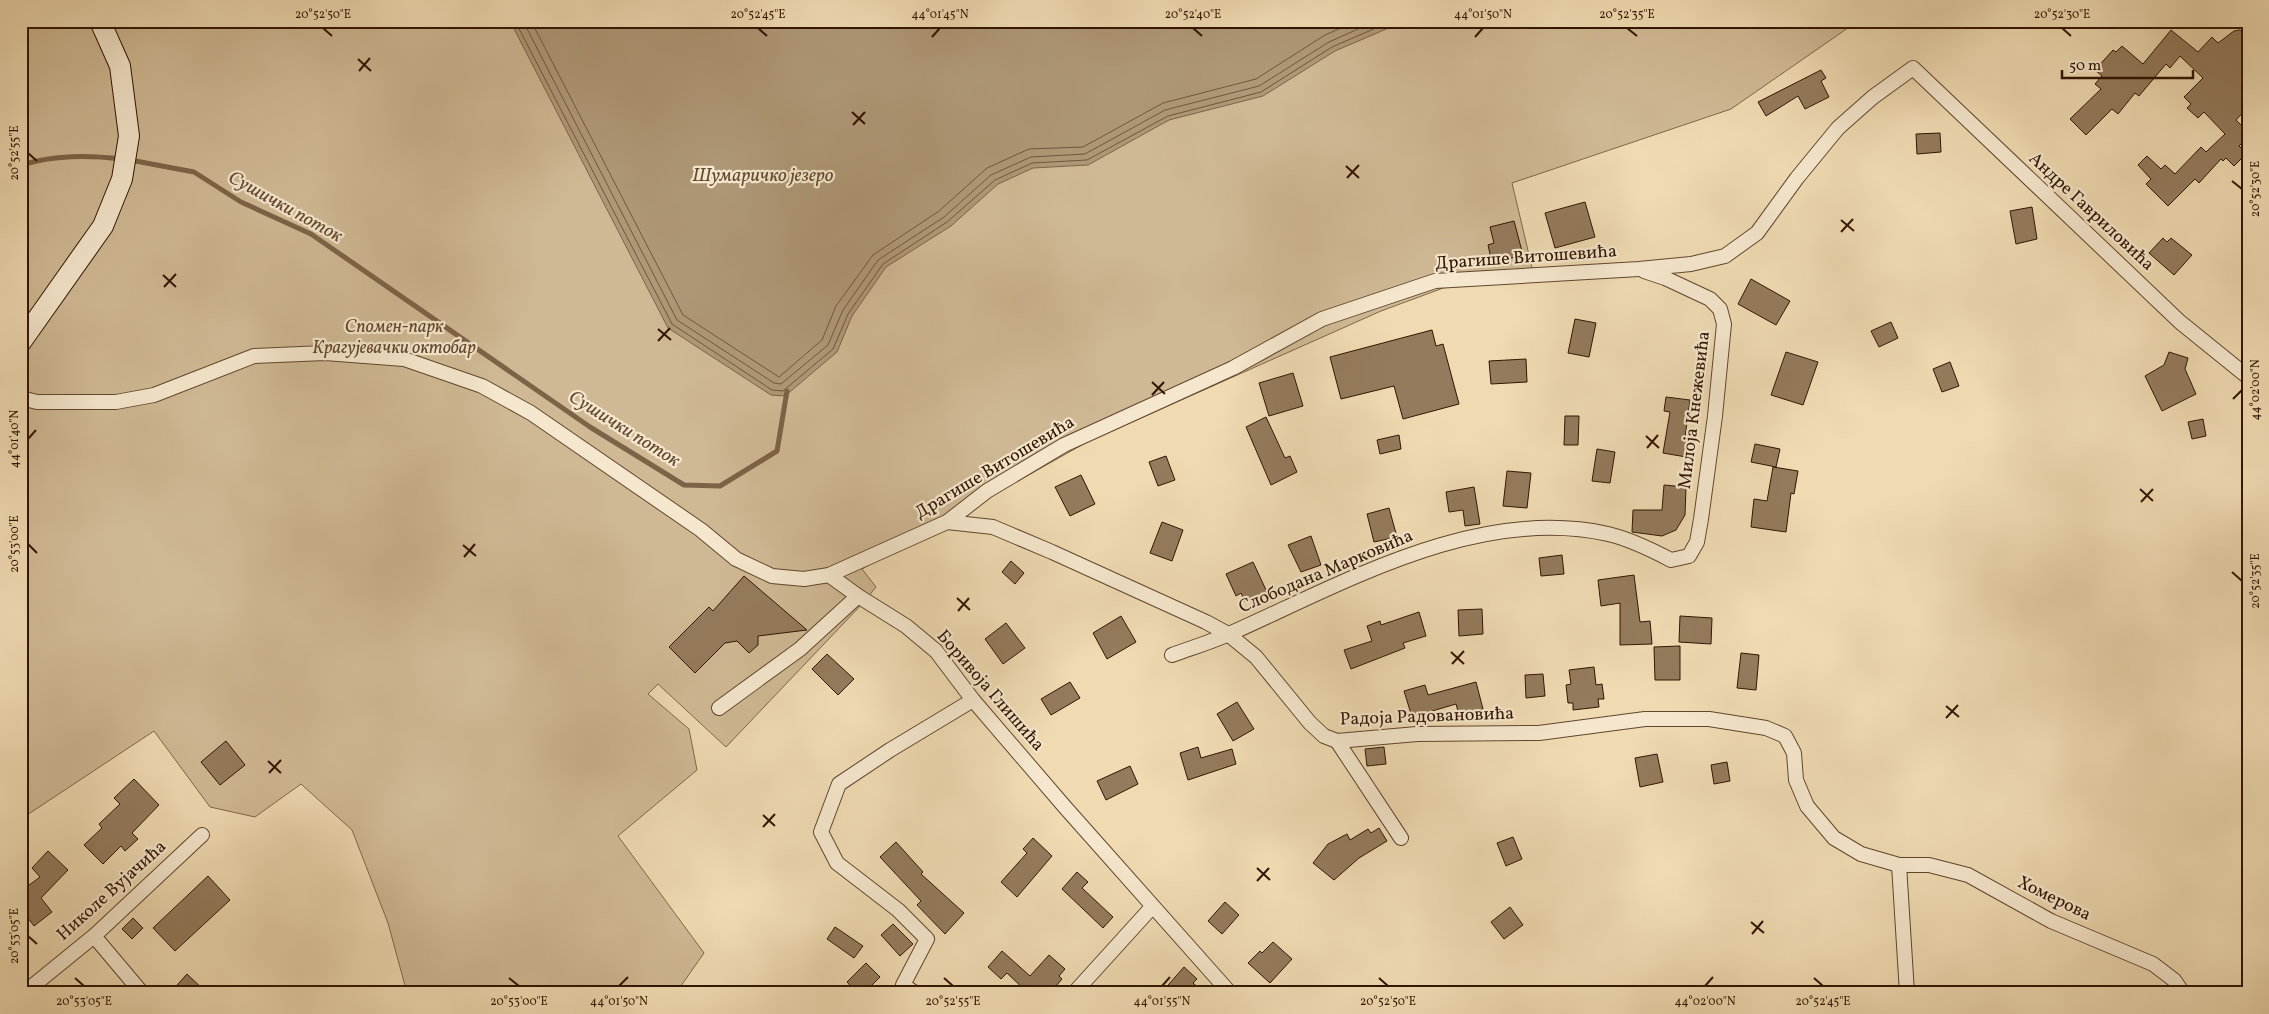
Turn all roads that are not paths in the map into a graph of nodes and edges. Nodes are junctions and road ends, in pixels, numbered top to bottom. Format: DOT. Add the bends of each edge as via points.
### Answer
graph roads {
  1 [pos="100,21"];
  2 [pos="1913,68"];
  3 [pos="1639,270"];
  4 [pos="21,342"];
  5 [pos="2248,377"];
  6 [pos="21,398"];
  7 [pos="948,522"];
  8 [pos="1644,547"];
  9 [pos="829,575"];
  10 [pos="858,596"];
  11 [pos="1228,634"];
  12 [pos="1172,655"];
  13 [pos="973,700"];
  14 [pos="719,708"];
  15 [pos="1337,741"];
  16 [pos="202,835"];
  17 [pos="1401,838"];
  18 [pos="1899,865"];
  19 [pos="1152,907"];
  20 [pos="94,936"];
  21 [pos="24,993"];
  22 [pos="142,993"];
  23 [pos="915,993"];
  24 [pos="1074,993"];
  25 [pos="1230,993"];
  26 [pos="1907,993"];
  27 [pos="2183,993"];
  1 -- 4 [label="street" via="120,66 129,136 122,179 103,226"];
  2 -- 3 [label="street, Драгише Витошевића" via="1838,128 1757,233 1725,256"];
  2 -- 5 [label="street, Андре Гавриловића" via="2180,322"];
  3 -- 7 [label="street, Драгише Витошевића" via="1435,280 1322,319 1233,368 1064,445 986,491"];
  3 -- 8 [label="street, Милоја Кнежевића" via="1710,299 1720,309 1724,324 1697,542 1689,556 1672,560"];
  6 -- 9 [label="street" via="36,402 116,402 154,394 254,356 325,353 404,359 482,386 531,414 743,562 772,576 804,578"];
  7 -- 9 [label="street, Драгише Витошевића"];
  7 -- 11 [label="street, Радоја Радовановића" via="993,527"];
  8 -- 11 [label="street, Слободана Марковића" via="1609,534 1556,528 1492,532 1432,548 1358,575"];
  9 -- 10 [label="street, Боривоја Глишића"];
  10 -- 13 [label="street, Боривоја Глишића" via="906,626 936,651"];
  10 -- 14 [label="street" via="800,649"];
  11 -- 12 [label="street, Слободана Марковића"];
  11 -- 15 [label="street, Радоја Радовановића" via="1256,657 1310,723 1324,736"];
  13 -- 19 [label="street, Боривоја Глишића"];
  13 -- 23 [label="street" via="839,784 821,832 837,863 898,910 927,939 904,985"];
  15 -- 17 [label="street"];
  15 -- 18 [label="street, Радоја Радовановића" via="1417,734 1539,733 1645,719 1709,718 1766,728 1785,736 1794,752 1796,780 1807,806 1834,838 1861,854"];
  16 -- 20 [label="street, Николе Вујачића"];
  18 -- 26 [label="street"];
  18 -- 27 [label="street, Хомерова" via="1929,865 1968,875 2050,921 2153,964 2174,980"];
  19 -- 24 [label="street"];
  19 -- 25 [label="street, Боривоја Глишића"];
  20 -- 21 [label="street, Николе Вујачића"];
  20 -- 22 [label="street"];
}
